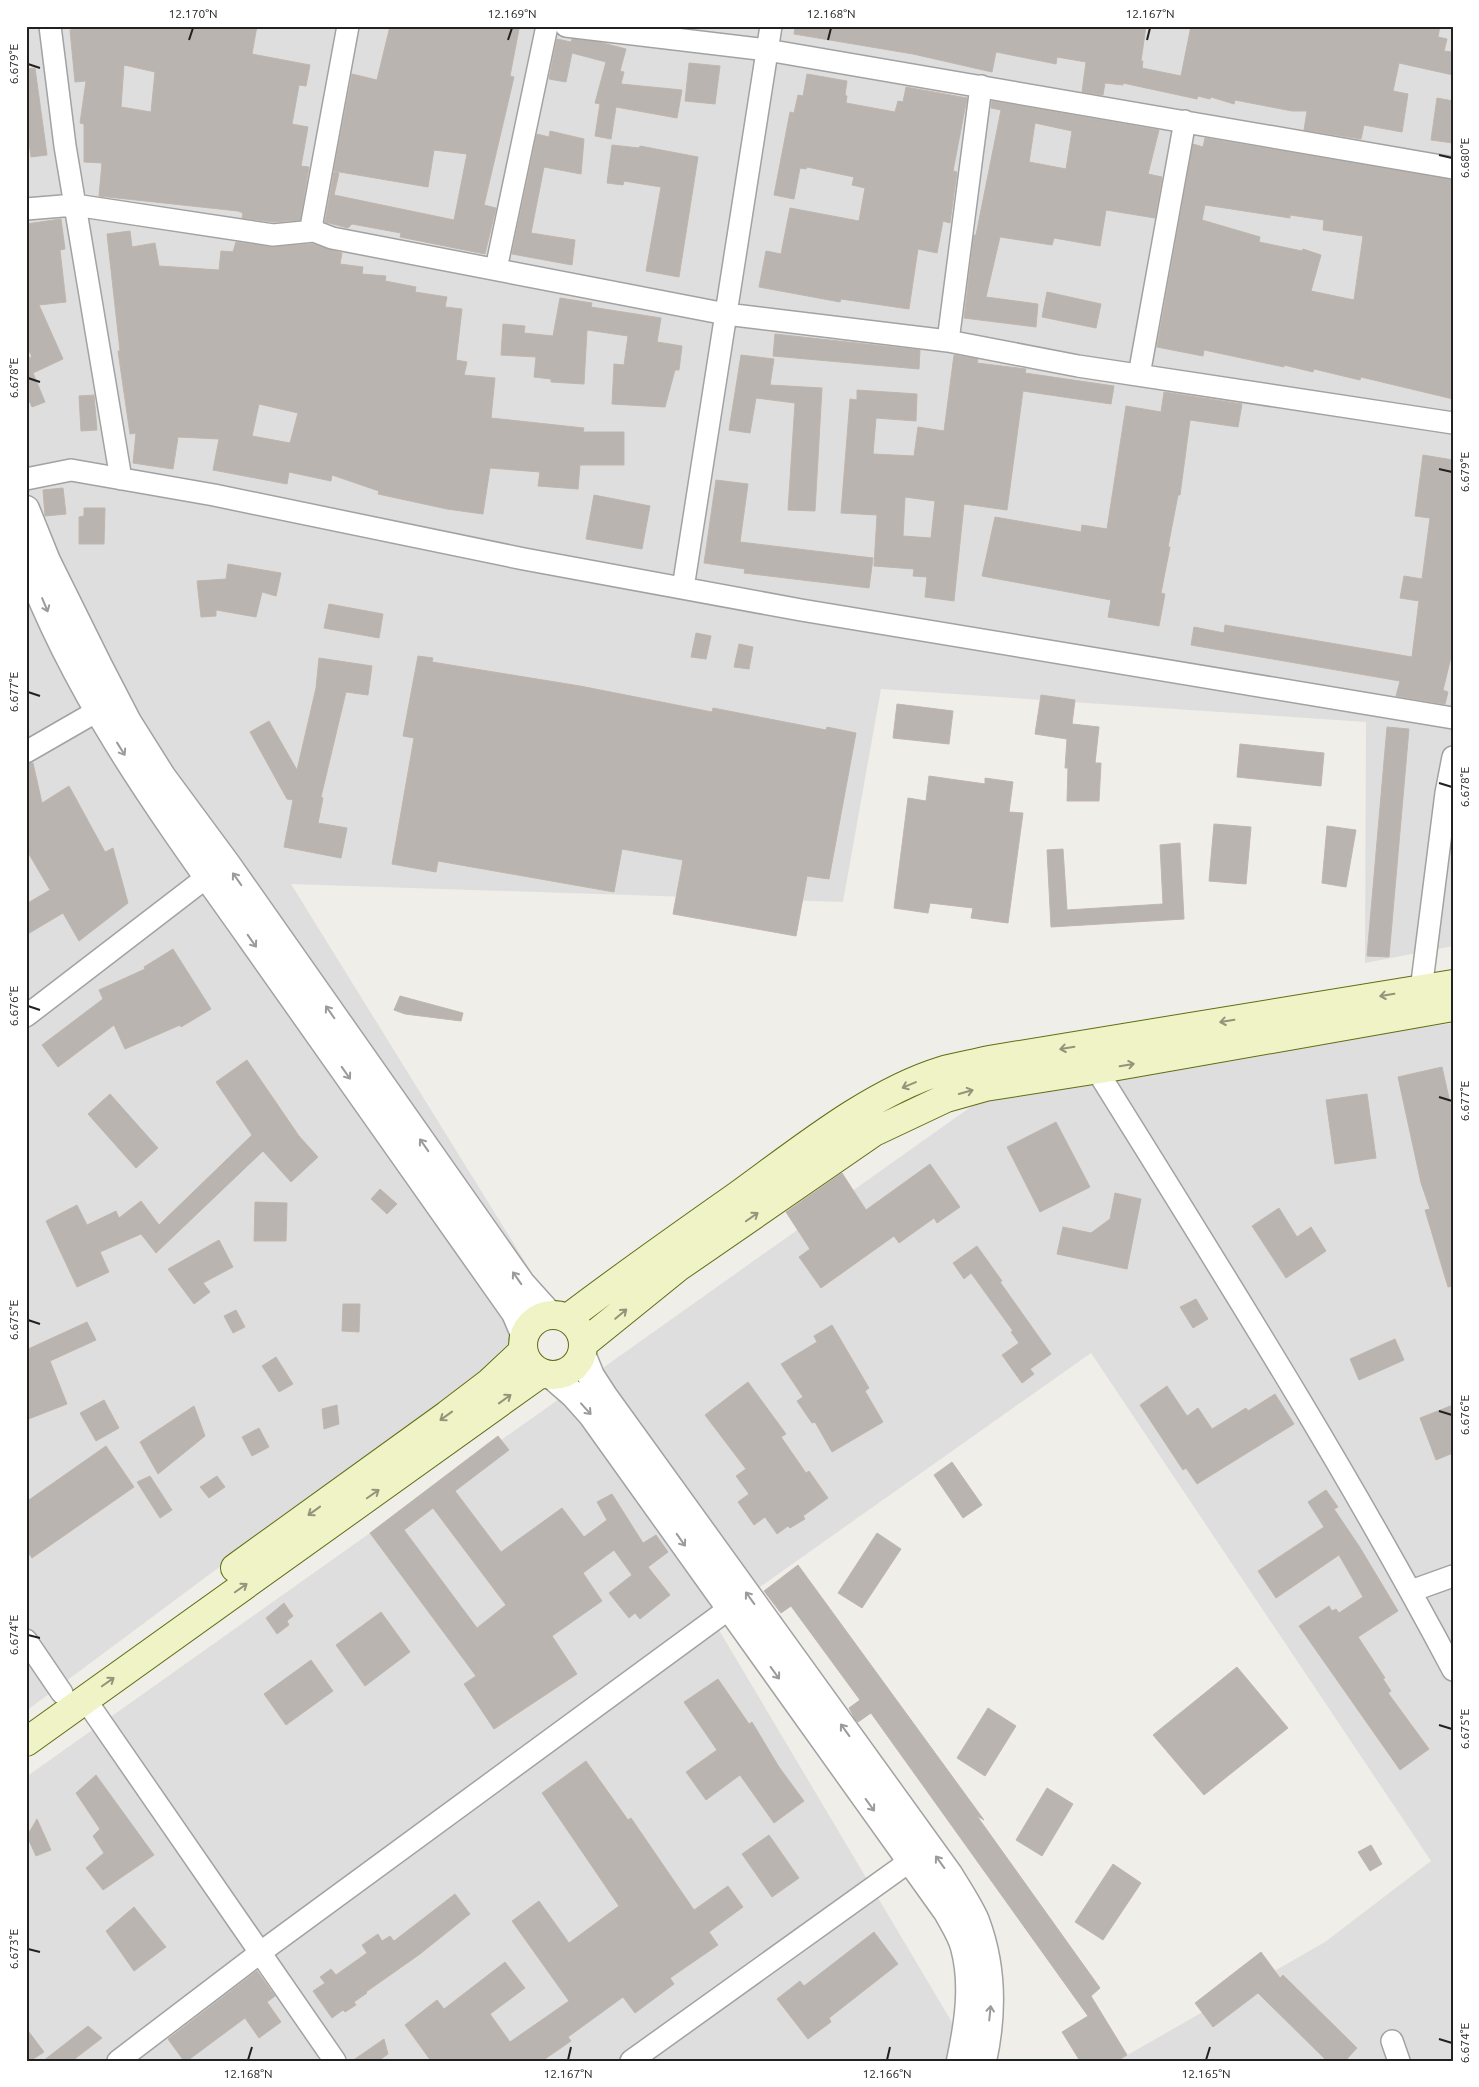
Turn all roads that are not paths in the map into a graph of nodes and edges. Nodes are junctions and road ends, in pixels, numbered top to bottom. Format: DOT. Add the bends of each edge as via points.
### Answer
graph roads {
  1 [pos="50,26"];
  2 [pos="348,26"];
  3 [pos="546,26"];
  4 [pos="566,26"];
  5 [pos="771,26"];
  6 [pos="767,50"];
  7 [pos="981,86"];
  8 [pos="1184,121"];
  9 [pos="1453,168"];
  10 [pos="75,205"];
  11 [pos="26,209"];
  12 [pos="314,232"];
  13 [pos="496,269"];
  14 [pos="726,314"];
  15 [pos="948,341"];
  16 [pos="1139,375"];
  17 [pos="1453,423"];
  18 [pos="26,479"];
  19 [pos="121,479"];
  20 [pos="26,509"];
  21 [pos="27,564"];
  22 [pos="683,588"];
  23 [pos="99,710"];
  24 [pos="1453,718"];
  25 [pos="26,752"];
  26 [pos="1453,756"];
  27 [pos="207,877"];
  28 [pos="1453,984"];
  29 [pos="1421,990"];
  30 [pos="1453,1007"];
  31 [pos="26,1016"];
  32 [pos="1096,1069"];
  33 [pos="559,1316"];
  34 [pos="524,1342"];
  35 [pos="582,1349"];
  36 [pos="546,1374"];
  37 [pos="1453,1576"];
  38 [pos="1411,1591"];
  39 [pos="730,1608"];
  40 [pos="26,1640"];
  41 [pos="1453,1670"];
  42 [pos="74,1696"];
  43 [pos="26,1718"];
  44 [pos="26,1742"];
  45 [pos="910,1860"];
  46 [pos="261,1952"];
  47 [pos="118,2061"];
  48 [pos="335,2061"];
  49 [pos="631,2061"];
  50 [pos="960,2061"];
  51 [pos="983,2061"];
  1 -- 10 [label="street"];
  2 -- 12 [label="street" via="312,222"];
  3 -- 13 [label="street"];
  4 -- 6 [label="street"];
  5 -- 6 [label="street"];
  6 -- 7 [label="street"];
  6 -- 14 [label="street"];
  7 -- 8 [label="street"];
  7 -- 15 [label="street"];
  8 -- 9 [label="street"];
  8 -- 16 [label="street"];
  10 -- 11 [label="street"];
  10 -- 12 [label="street" via="272,235"];
  10 -- 19 [label="street"];
  12 -- 13 [label="street"];
  13 -- 14 [label="street"];
  14 -- 15 [label="street"];
  14 -- 22 [label="street"];
  15 -- 16 [label="street"];
  16 -- 17 [label="street"];
  18 -- 19 [label="street" via="72,470"];
  19 -- 22 [label="street"];
  33 -- 20 [label="street, one-way" via="522,1284 162,776 128,722 99,666 47,561"];
  21 -- 23 [label="street, one-way" via="76,671"];
  22 -- 24 [label="street"];
  23 -- 25 [label="street"];
  23 -- 27 [label="street, one-way" via="138,776"];
  26 -- 29 [label="street"];
  27 -- 31 [label="street"];
  27 -- 34 [label="street, one-way" via="510,1305"];
  28 -- 29 [label="main road"];
  29 -- 33 [label="main road, one-way" via="990,1060 941,1071 899,1089 827,1132 614,1283"];
  32 -- 30 [label="main road, one-way"];
  35 -- 32 [label="main road, one-way" via="677,1268 874,1132 946,1098 984,1087"];
  32 -- 38 [label="street" via="1260,1334"];
  33 -- 34 [label="main road" via="540,1317 532,1323"];
  33 -- 35 [label="main road" via="578,1329"];
  34 -- 36 [label="main road" via="526,1360 532,1368"];
  34 -- 42 [label="main road, one-way" via="489,1383"];
  35 -- 36 [label="main road" via="577,1363 570,1370"];
  51 -- 35 [label="street, one-way" via="991,2002 988,1966 976,1921 949,1874 604,1396 591,1376"];
  36 -- 39 [label="street, one-way" via="591,1414"];
  42 -- 36 [label="main road, one-way"];
  37 -- 38 [label="street"];
  38 -- 41 [label="street"];
  39 -- 45 [label="street, one-way"];
  39 -- 46 [label="street"];
  40 -- 42 [label="street"];
  42 -- 43 [label="main road"];
  42 -- 44 [label="main road"];
  42 -- 46 [label="street"];
  45 -- 49 [label="street"];
  45 -- 50 [label="street" via="947,1912 964,1946 970,1986"];
  46 -- 47 [label="street"];
  46 -- 48 [label="street"];
}
